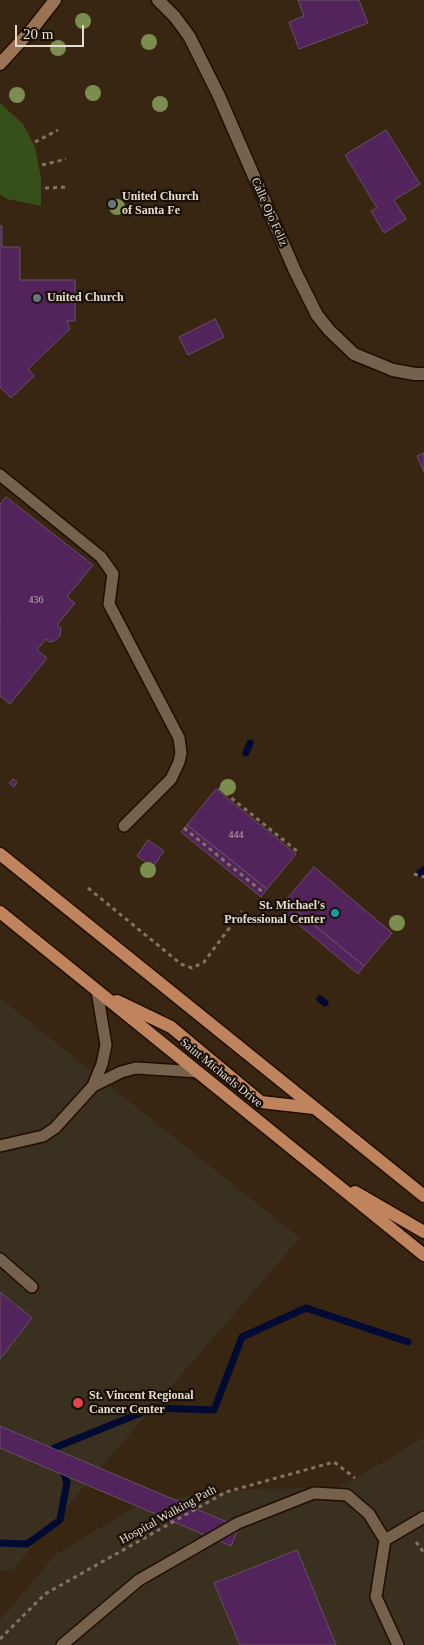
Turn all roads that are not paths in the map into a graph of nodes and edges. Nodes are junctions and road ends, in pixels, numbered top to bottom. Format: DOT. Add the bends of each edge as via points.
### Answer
graph roads {
  1 [pos="55,0"];
  2 [pos="158,0"];
  3 [pos="0,64"];
  4 [pos="424,374"];
  5 [pos="0,475"];
  6 [pos="124,826"];
  7 [pos="0,854"];
  8 [pos="0,912"];
  9 [pos="97,991"];
  10 [pos="198,1072"];
  11 [pos="93,1086"];
  12 [pos="314,1108"];
  13 [pos="0,1146"];
  14 [pos="320,1172"];
  15 [pos="424,1196"];
  16 [pos="424,1232"];
  17 [pos="424,1255"];
  18 [pos="0,1259"];
  19 [pos="32,1287"];
  20 [pos="424,1516"];
  21 [pos="385,1540"];
  22 [pos="62,1645"];
  23 [pos="398,1645"];
  1 -- 3 [label="street"];
  2 -- 4 [label="street, Calle Ojo Feliz" via="175,16 194,45 317,315 354,354 393,370"];
  5 -- 6 [label="lane" via="102,557 114,574 109,604 179,738 181,753 171,778"];
  7 -- 12 [label="main road"];
  8 -- 9 [label="main road, Saint Michaels Drive"];
  9 -- 10 [label="main road, Saint Michaels Drive"];
  9 -- 11 [label="lane" via="106,1044"];
  9 -- 12 [label="main road" via="171,1027 261,1102"];
  10 -- 11 [label="lane" via="136,1068"];
  10 -- 14 [label="main road, Saint Michaels Drive"];
  11 -- 13 [label="lane" via="55,1128 43,1136"];
  12 -- 15 [label="main road"];
  14 -- 16 [label="main road"];
  14 -- 17 [label="main road, Saint Michaels Drive"];
  18 -- 19 [label="lane"];
  20 -- 21 [label="lane"];
  21 -- 22 [label="lane" via="369,1514 346,1495 314,1493 238,1523 139,1580"];
  21 -- 23 [label="lane" via="376,1597"];
}
